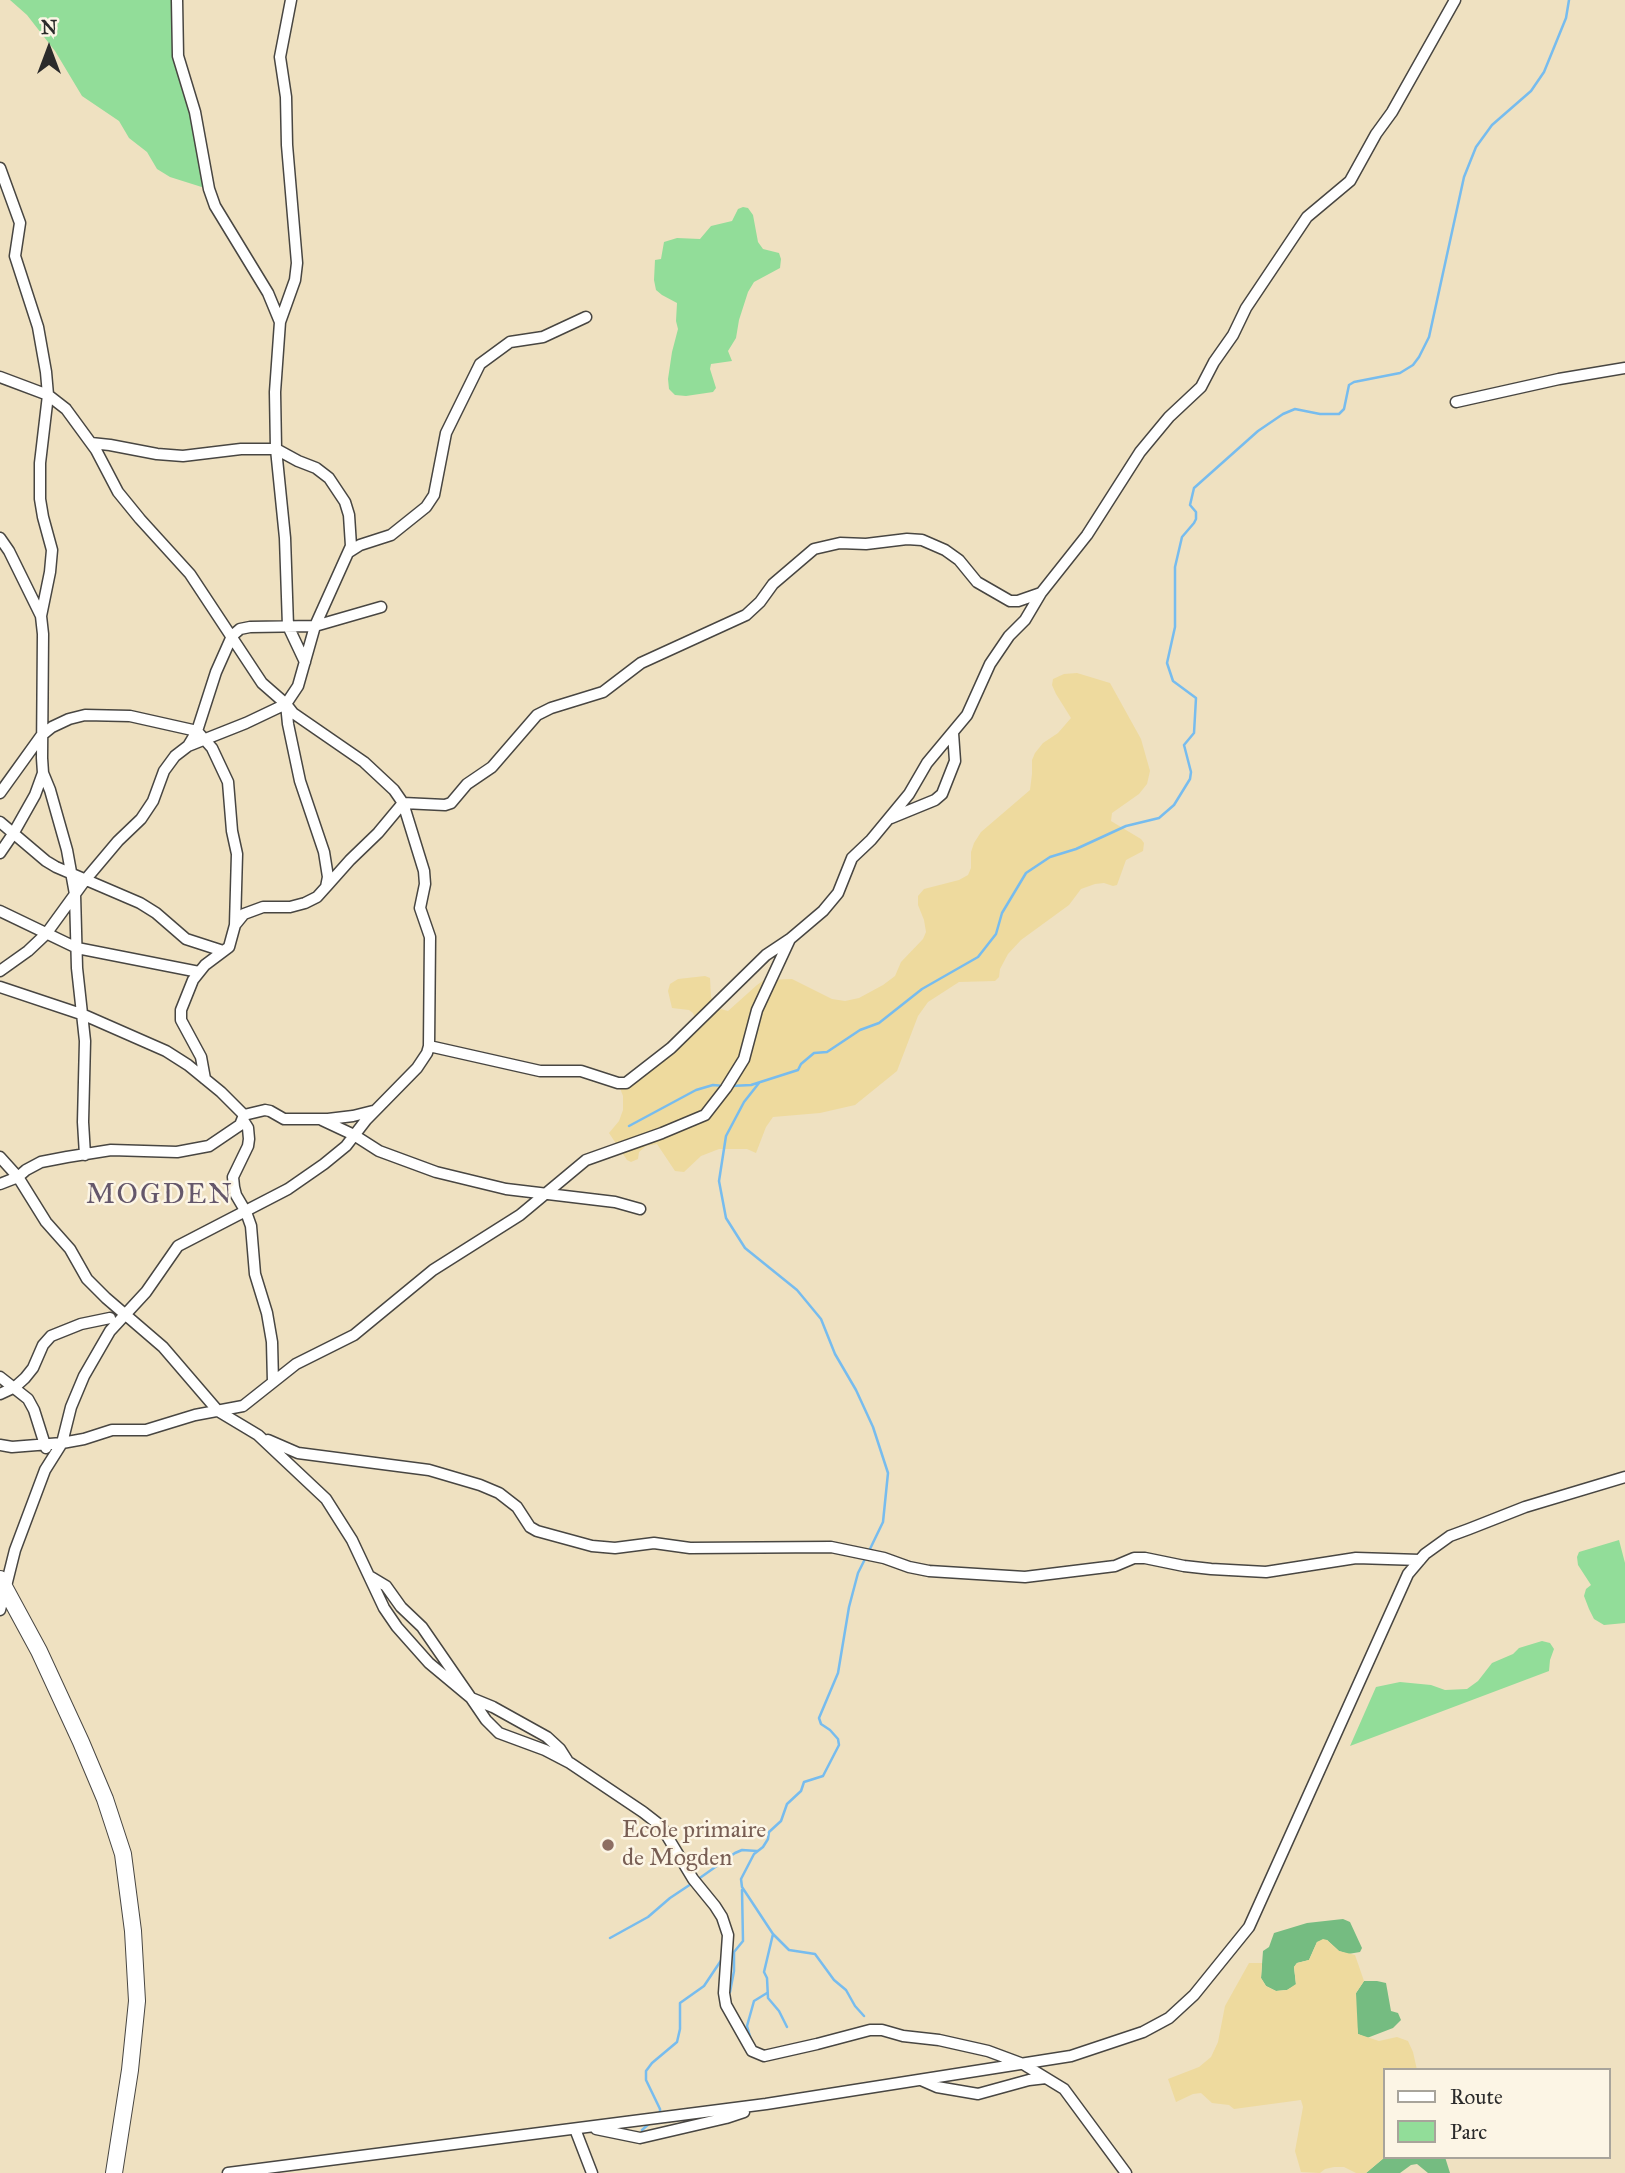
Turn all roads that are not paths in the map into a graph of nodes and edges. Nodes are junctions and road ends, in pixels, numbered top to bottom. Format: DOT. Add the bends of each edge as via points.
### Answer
graph roads {
  1 [pos="177,0"];
  2 [pos="291,0"];
  3 [pos="1455,0"];
  4 [pos="0,168"];
  5 [pos="586,317"];
  6 [pos="280,322"];
  7 [pos="1625,368"];
  8 [pos="0,377"];
  9 [pos="48,395"];
  10 [pos="1456,402"];
  11 [pos="91,443"];
  12 [pos="276,449"];
  13 [pos="0,538"];
  14 [pos="349,552"];
  15 [pos="1041,593"];
  16 [pos="380,607"];
  17 [pos="41,617"];
  18 [pos="288,626"];
  19 [pos="315,626"];
  20 [pos="232,636"];
  21 [pos="305,662"];
  22 [pos="286,704"];
  23 [pos="953,733"];
  24 [pos="201,735"];
  25 [pos="41,736"];
  26 [pos="43,772"];
  27 [pos="0,793"];
  28 [pos="403,803"];
  29 [pos="889,819"];
  30 [pos="0,822"];
  31 [pos="13,834"];
  32 [pos="0,853"];
  33 [pos="72,874"];
  34 [pos="86,879"];
  35 [pos="326,887"];
  36 [pos="75,894"];
  37 [pos="0,911"];
  38 [pos="235,925"];
  39 [pos="46,934"];
  40 [pos="790,939"];
  41 [pos="77,948"];
  42 [pos="223,951"];
  43 [pos="0,971"];
  44 [pos="199,972"];
  45 [pos="0,987"];
  46 [pos="83,1015"];
  47 [pos="429,1046"];
  48 [pos="205,1079"];
  49 [pos="376,1110"];
  50 [pos="243,1117"];
  51 [pos="322,1119"];
  52 [pos="354,1135"];
  53 [pos="85,1155"];
  54 [pos="0,1157"];
  55 [pos="18,1177"];
  56 [pos="0,1184"];
  57 [pos="546,1192"];
  58 [pos="640,1209"];
  59 [pos="247,1212"];
  60 [pos="106,1298"];
  61 [pos="126,1314"];
  62 [pos="110,1318"];
  63 [pos="110,1331"];
  64 [pos="0,1377"];
  65 [pos="273,1382"];
  66 [pos="15,1387"];
  67 [pos="0,1394"];
  68 [pos="218,1411"];
  69 [pos="258,1435"];
  70 [pos="62,1443"];
  71 [pos="45,1444"];
  72 [pos="0,1445"];
  73 [pos="48,1465"];
  74 [pos="1625,1477"];
  75 [pos="1420,1560"];
  76 [pos="369,1576"];
  77 [pos="3,1585"];
  78 [pos="0,1610"];
  79 [pos="471,1698"];
  80 [pos="570,1763"];
  81 [pos="1023,2064"];
  82 [pos="1046,2078"];
  83 [pos="921,2080"];
  84 [pos="766,2104"];
  85 [pos="587,2127"];
  86 [pos="575,2129"];
  87 [pos="114,2173"];
  88 [pos="228,2173"];
  89 [pos="592,2173"];
  90 [pos="1126,2173"];
  1 -- 6 [label="street" via="178,56 195,112 209,189"];
  2 -- 6 [label="street" via="280,57 298,263"];
  3 -- 15 [label="street" via="1350,181 1307,217 1245,308 1201,387 1140,452 1087,535"];
  4 -- 9 [label="street" via="20,223 15,256 38,327"];
  5 -- 14 [label="street" via="543,337 510,342 480,364 446,433 434,495 426,507 391,535"];
  6 -- 12 [label="street"];
  7 -- 10 [label="street"];
  8 -- 9 [label="street"];
  9 -- 11 [label="street" via="66,409"];
  9 -- 17 [label="street" via="40,499 52,551"];
  11 -- 12 [label="street" via="183,456"];
  11 -- 20 [label="street" via="118,492 190,575"];
  12 -- 14 [label="street" via="329,478 349,515"];
  12 -- 18 [label="street"];
  13 -- 17 [label="street"];
  14 -- 19 [label="street"];
  15 -- 23 [label="street" via="990,664 967,715"];
  15 -- 28 [label="street" via="1010,601 977,582 945,551 922,540 826,545 814,549 773,584 747,615 641,663 603,692 537,715 492,767 467,784 451,803"];
  16 -- 19 [label="street"];
  17 -- 25 [label="street"];
  18 -- 19 [label="street"];
  18 -- 20 [label="street" via="250,627"];
  18 -- 21 [label="street"];
  19 -- 21 [label="street"];
  20 -- 22 [label="street" via="262,683"];
  20 -- 24 [label="street" via="216,673"];
  21 -- 22 [label="street" via="298,686"];
  22 -- 24 [label="street" via="246,723"];
  22 -- 28 [label="street" via="365,762"];
  22 -- 35 [label="street" via="300,781 327,862"];
  23 -- 29 [label="street"];
  23 -- 29 [label="street" via="955,761 942,794"];
  24 -- 25 [label="street" via="130,716 85,715"];
  24 -- 34 [label="street" via="175,756 141,819"];
  24 -- 38 [label="street" via="228,782 237,854"];
  25 -- 26 [label="street"];
  25 -- 27 [label="street"];
  26 -- 31 [label="street"];
  26 -- 33 [label="street"];
  28 -- 35 [label="street"];
  28 -- 47 [label="street" via="424,871 420,908 430,937"];
  29 -- 40 [label="street" via="852,858 838,893"];
  30 -- 31 [label="street"];
  31 -- 32 [label="street"];
  31 -- 33 [label="street" via="46,861"];
  33 -- 34 [label="street"];
  33 -- 36 [label="street"];
  34 -- 36 [label="street"];
  34 -- 42 [label="street" via="140,903 186,939"];
  35 -- 38 [label="street" via="305,903 253,909"];
  36 -- 39 [label="street"];
  36 -- 41 [label="street"];
  37 -- 39 [label="street"];
  38 -- 42 [label="street" via="229,947"];
  39 -- 41 [label="street"];
  39 -- 43 [label="street"];
  40 -- 47 [label="street" via="766,955 671,1048 626,1083"];
  40 -- 57 [label="street" via="757,1010 744,1059 705,1115 586,1160"];
  41 -- 44 [label="street"];
  41 -- 46 [label="street"];
  42 -- 44 [label="street"];
  44 -- 48 [label="street" via="181,1010 181,1020 201,1057"];
  45 -- 46 [label="street"];
  46 -- 48 [label="street" via="166,1051"];
  46 -- 53 [label="street"];
  47 -- 49 [label="street" via="417,1068"];
  48 -- 50 [label="street"];
  49 -- 51 [label="street"];
  49 -- 52 [label="street"];
  50 -- 51 [label="street" via="265,1110 284,1119"];
  50 -- 53 [label="street" via="232,1131 209,1146 177,1152 111,1150"];
  50 -- 59 [label="street" via="248,1146 233,1177 236,1195"];
  51 -- 52 [label="street"];
  52 -- 57 [label="street" via="379,1151 436,1172 506,1189"];
  52 -- 59 [label="street" via="324,1164"];
  53 -- 55 [label="street" via="41,1163"];
  54 -- 55 [label="street"];
  55 -- 56 [label="street"];
  55 -- 60 [label="street" via="87,1279"];
  57 -- 58 [label="street"];
  57 -- 65 [label="street" via="520,1215 433,1270 354,1335 296,1364"];
  59 -- 61 [label="street" via="178,1246"];
  59 -- 65 [label="street" via="255,1274 272,1342"];
  60 -- 61 [label="street"];
  60 -- 62 [label="street"];
  61 -- 63 [label="street"];
  61 -- 68 [label="street" via="163,1347"];
  62 -- 63 [label="street"];
  62 -- 66 [label="street" via="51,1336 33,1368"];
  63 -- 70 [label="street" via="71,1407"];
  64 -- 66 [label="street"];
  65 -- 68 [label="street" via="243,1406"];
  66 -- 67 [label="street"];
  66 -- 71 [label="street" via="34,1410"];
  68 -- 69 [label="street"];
  68 -- 70 [label="street" via="146,1430 112,1430"];
  69 -- 75 [label="street" via="298,1453 429,1470 480,1485 517,1507 537,1531 592,1546 831,1547 929,1571 1025,1577 1107,1567 1133,1558 1266,1572 1356,1558"];
  69 -- 76 [label="street" via="326,1499"];
  70 -- 71 [label="street"];
  70 -- 73 [label="street"];
  71 -- 72 [label="street"];
  71 -- 73 [label="street"];
  73 -- 77 [label="street"];
  74 -- 75 [label="street" via="1525,1507 1450,1536"];
  75 -- 81 [label="street" via="1408,1574 1249,1927 1194,1995 1169,2018 1107,2046"];
  76 -- 79 [label="street" via="386,1586 422,1626"];
  76 -- 79 [label="street" via="397,1627 429,1663"];
  77 -- 78 [label="street"];
  77 -- 87 [label="street" via="81,1742 123,1854 137,2001"];
  79 -- 80 [label="street" via="547,1737"];
  79 -- 80 [label="street" via="499,1733"];
  80 -- 81 [label="street" via="661,1826 715,1906 728,1935 726,2005 752,2051 764,2056 882,2030 964,2046"];
  81 -- 82 [label="street"];
  81 -- 83 [label="street"];
  82 -- 83 [label="street" via="978,2094"];
  82 -- 90 [label="street" via="1064,2089"];
  83 -- 84 [label="street"];
  84 -- 85 [label="street"];
  84 -- 85 [label="street" via="640,2137"];
  85 -- 86 [label="street"];
  86 -- 88 [label="street"];
  86 -- 89 [label="street"];
}
